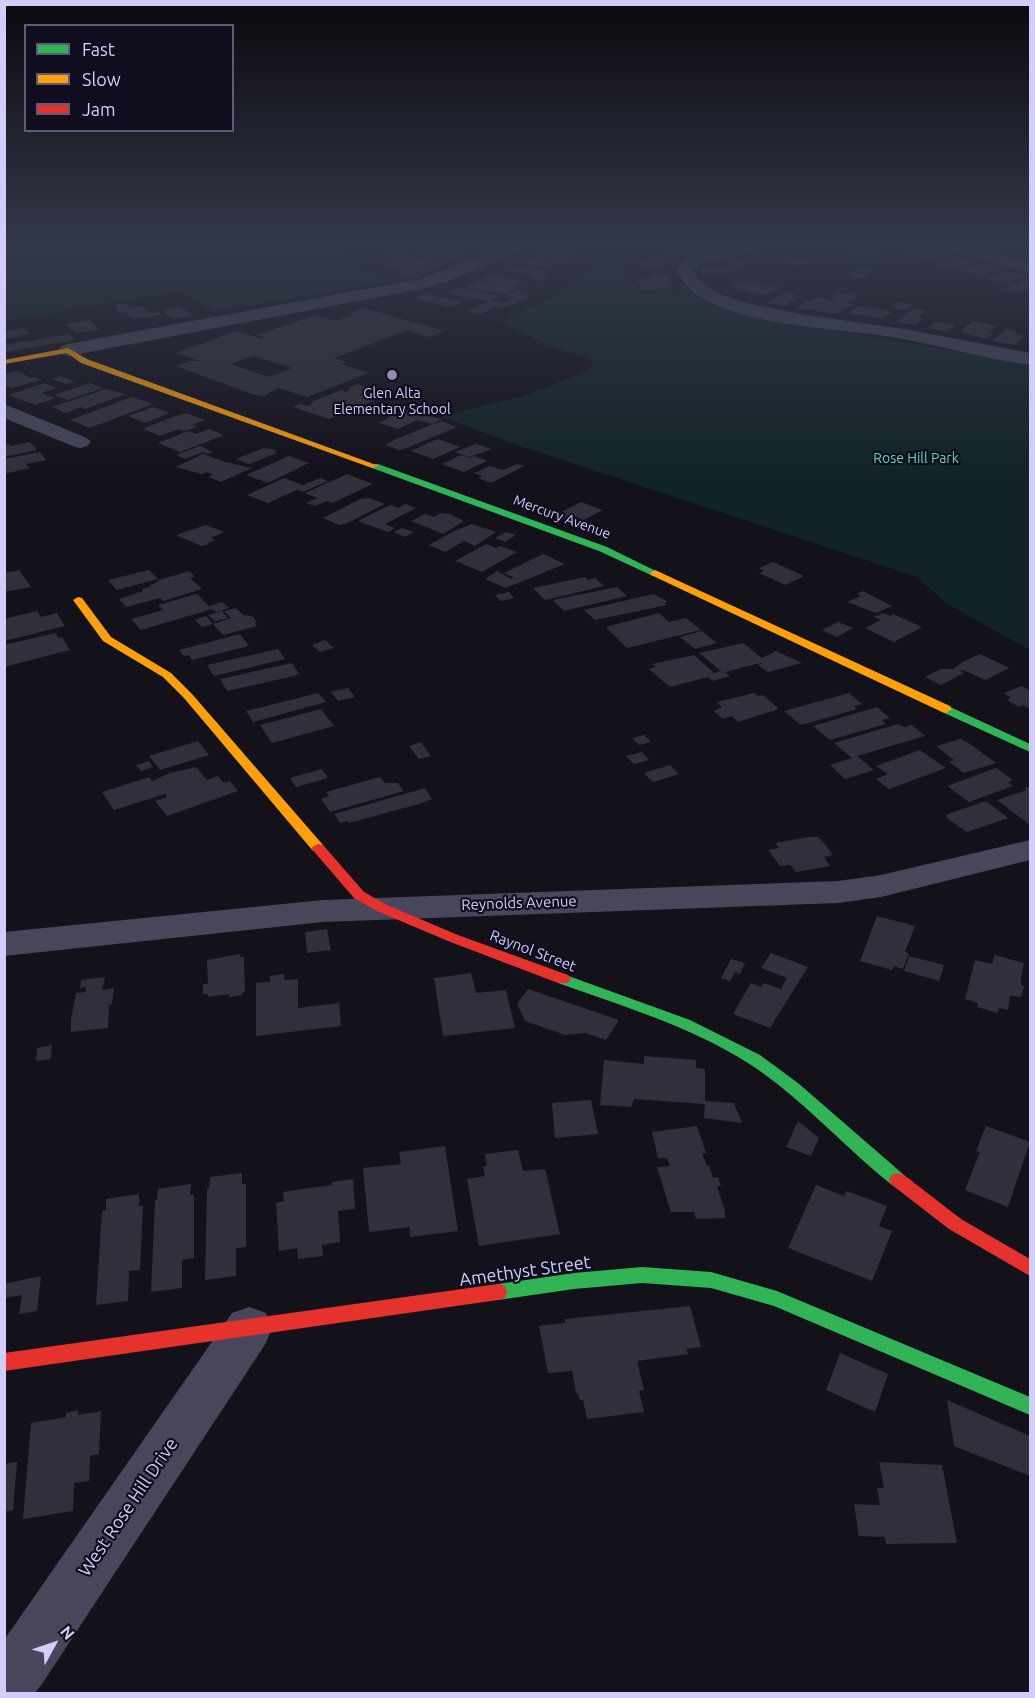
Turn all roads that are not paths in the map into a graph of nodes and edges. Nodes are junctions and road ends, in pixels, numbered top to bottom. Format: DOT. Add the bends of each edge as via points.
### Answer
graph roads {
  1 [pos="216,322"];
  2 [pos="815,322"];
  3 [pos="68,350"];
  4 [pos="1030,359"];
  5 [pos="4,362"];
  6 [pos="4,410"];
  7 [pos="80,442"];
  8 [pos="78,600"];
  9 [pos="1030,748"];
  10 [pos="1030,850"];
  11 [pos="382,908"];
  12 [pos="4,944"];
  13 [pos="1030,1268"];
  14 [pos="249,1328"];
  15 [pos="4,1362"];
  16 [pos="1030,1406"];
  17 [pos="4,1685"];
  1 -- 3 [label="street"];
  2 -- 4 [label="street"];
  3 -- 5 [label="street"];
  3 -- 9 [label="street, Mercury Avenue" via="95,365 603,549"];
  6 -- 7 [label="street"];
  8 -- 11 [label="street, Raynol Street" via="107,639 167,675 359,895"];
  10 -- 11 [label="street, Reynolds Avenue" via="881,886 838,892"];
  11 -- 12 [label="street, Reynolds Avenue"];
  11 -- 13 [label="street, Raynol Street" via="698,1030 753,1059 801,1094 876,1163 955,1224"];
  14 -- 15 [label="street, Amethyst Street"];
  14 -- 16 [label="street, Amethyst Street" via="574,1281 642,1275 711,1280 777,1299"];
  14 -- 17 [label="street, West Rose Hill Drive"];
}
